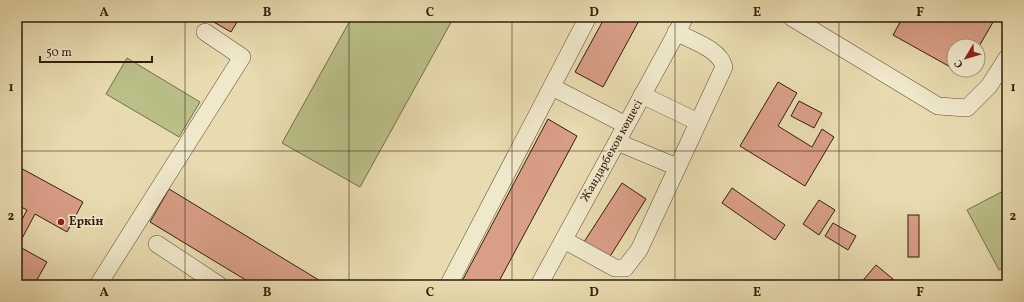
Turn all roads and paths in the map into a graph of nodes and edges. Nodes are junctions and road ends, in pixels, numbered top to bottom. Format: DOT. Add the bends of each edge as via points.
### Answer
graph roads {
  1 [pos="588,17"];
  2 [pos="685,17"];
  3 [pos="791,17"];
  4 [pos="206,32"];
  5 [pos="676,32"];
  6 [pos="1007,58"];
  7 [pos="552,87"];
  8 [pos="642,95"];
  9 [pos="698,122"];
  10 [pos="626,125"];
  11 [pos="617,142"];
  12 [pos="677,167"];
  13 [pos="564,240"];
  14 [pos="157,244"];
  15 [pos="212,283"];
  16 [pos="449,284"];
  17 [pos="98,285"];
  18 [pos="539,285"];
  1 -- 7 [label="street"];
  2 -- 5 [label="street, Жандарбеков көшесі"];
  3 -- 6 [label="street" via="938,106 967,108 989,86"];
  4 -- 17 [label="street" via="242,57"];
  5 -- 8 [label="street, Жандарбеков көшесі"];
  5 -- 9 [label="street" via="716,54 724,67"];
  7 -- 10 [label="street"];
  7 -- 16 [label="street"];
  8 -- 9 [label="street"];
  8 -- 10 [label="street, Жандарбеков көшесі"];
  9 -- 12 [label="street"];
  10 -- 11 [label="street, Жандарбеков көшесі"];
  11 -- 12 [label="street"];
  11 -- 13 [label="street, Жандарбеков көшесі"];
  12 -- 13 [label="street" via="639,250 625,268 615,268"];
  13 -- 18 [label="street, Жандарбеков көшесі"];
  14 -- 15 [label="street"];
}
